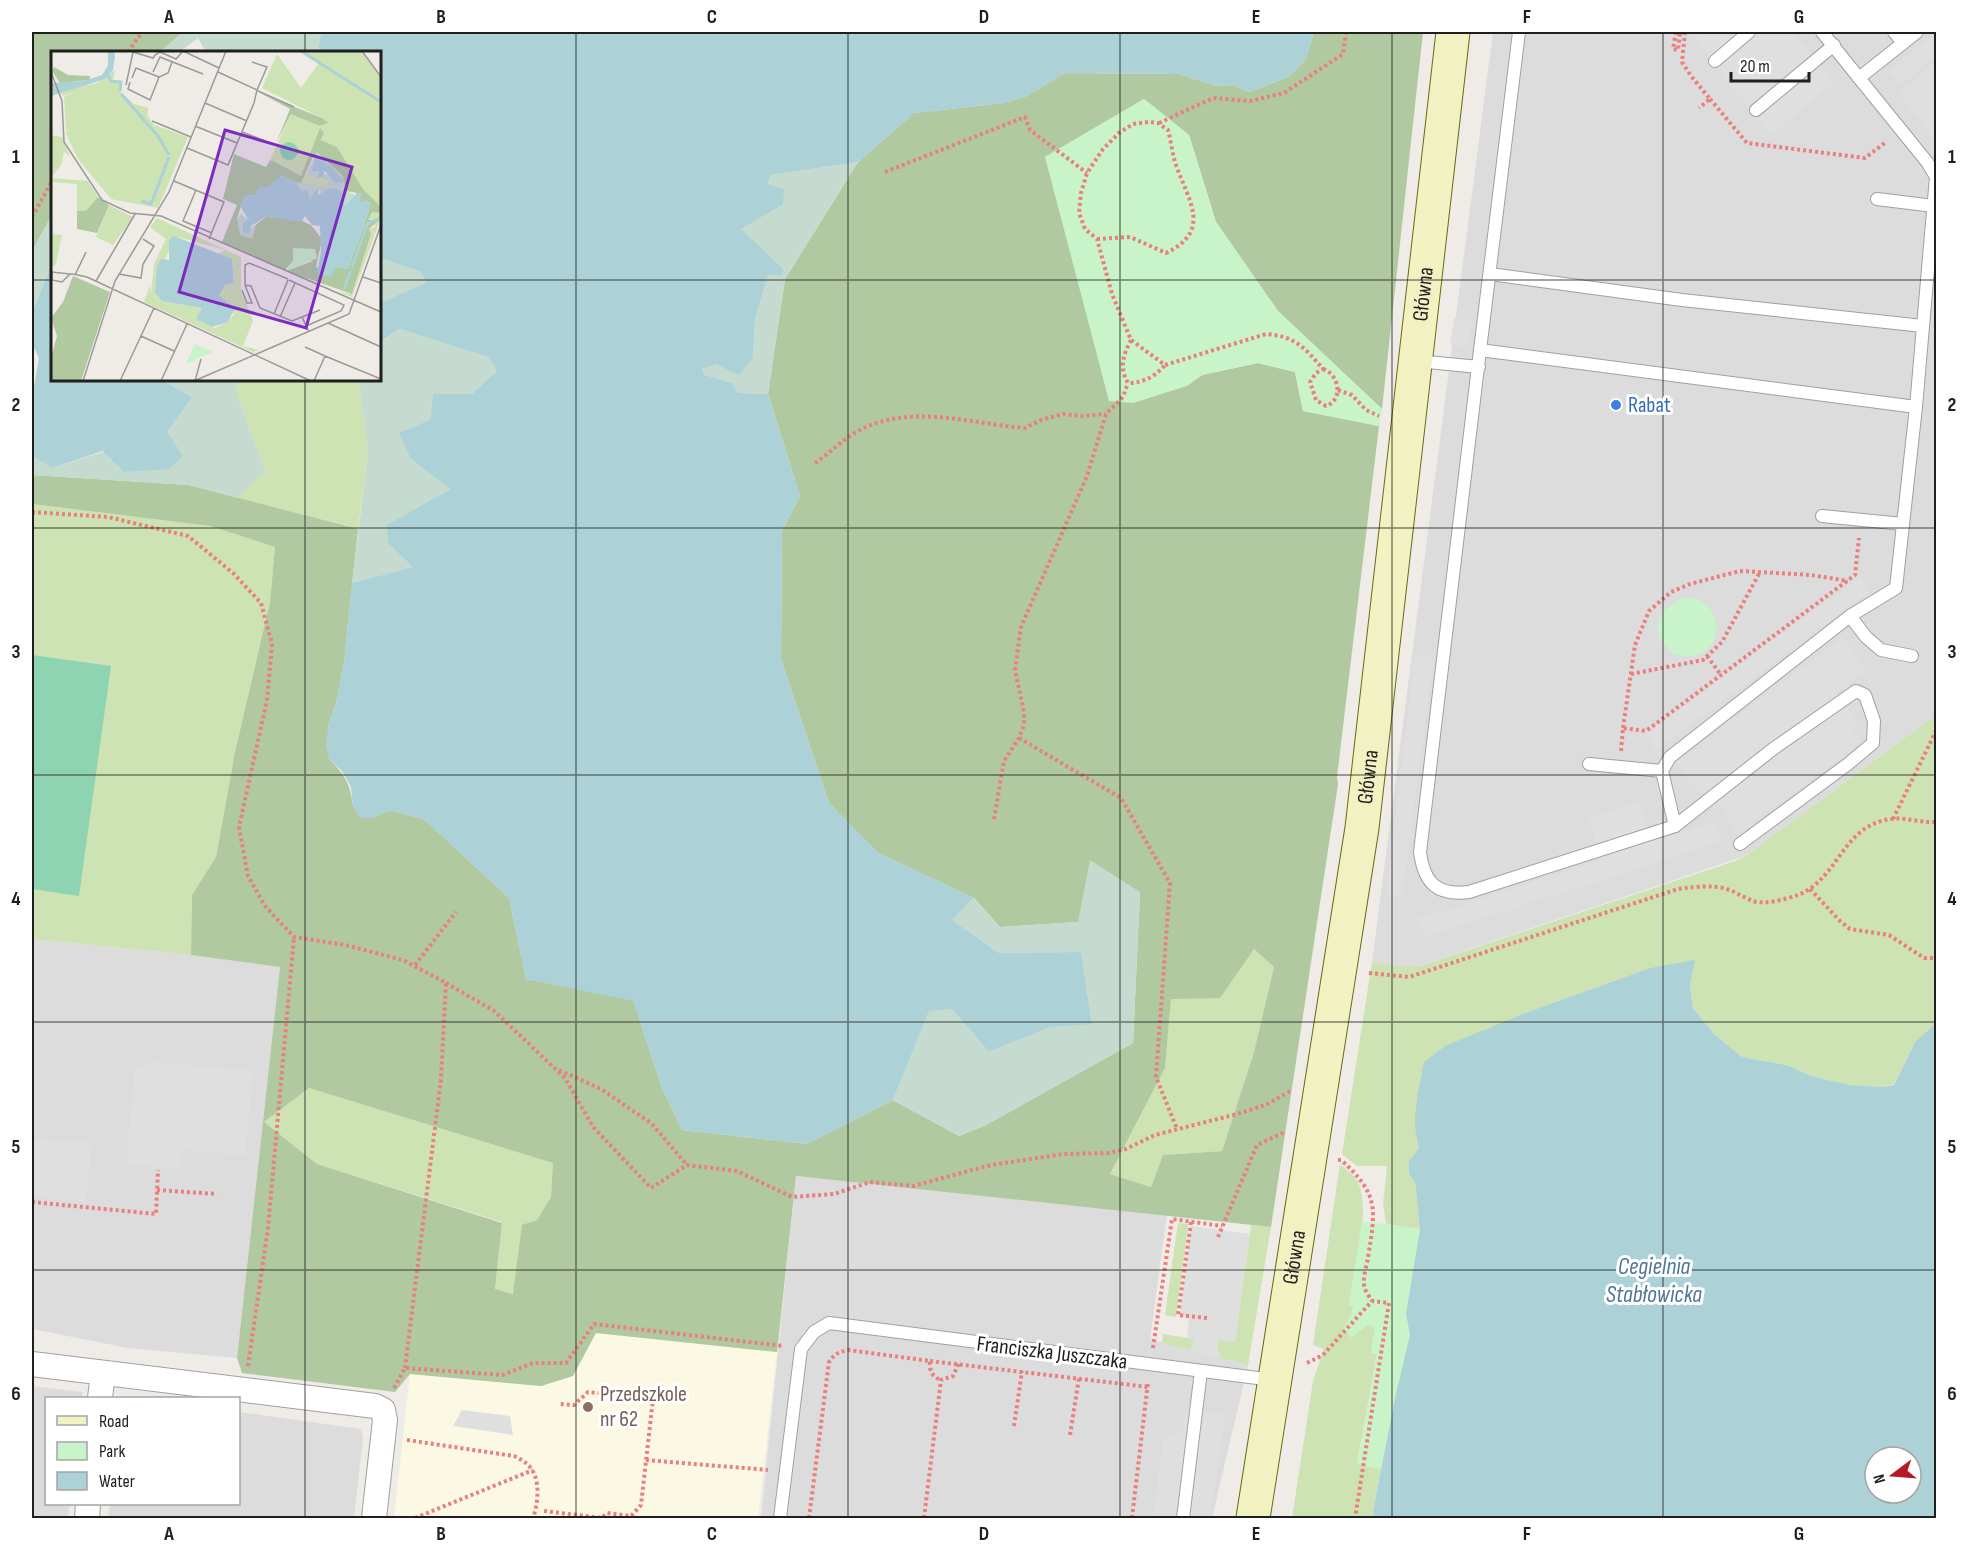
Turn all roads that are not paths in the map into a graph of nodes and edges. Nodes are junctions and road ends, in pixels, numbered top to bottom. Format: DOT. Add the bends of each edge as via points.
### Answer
graph roads {
  1 [pos="1453,32"];
  2 [pos="1519,32"];
  3 [pos="1749,32"];
  4 [pos="1822,32"];
  5 [pos="1894,32"];
  6 [pos="1917,32"];
  7 [pos="1903,43"];
  8 [pos="1834,45"];
  9 [pos="1715,61"];
  10 [pos="1859,78"];
  11 [pos="1756,110"];
  12 [pos="1877,199"];
  13 [pos="1934,206"];
  14 [pos="1490,274"];
  15 [pos="1923,326"];
  16 [pos="1480,351"];
  17 [pos="1416,361"];
  18 [pos="1479,367"];
  19 [pos="1916,407"];
  20 [pos="1822,516"];
  21 [pos="1903,524"];
  22 [pos="1850,616"];
  23 [pos="1911,656"];
  24 [pos="1589,764"];
  25 [pos="1662,771"];
  26 [pos="1675,826"];
  27 [pos="1740,844"];
  28 [pos="32,1364"];
  29 [pos="1201,1371"];
  30 [pos="103,1372"];
  31 [pos="1286,1372"];
  32 [pos="100,1397"];
  33 [pos="374,1518"];
  34 [pos="780,1518"];
  35 [pos="1183,1518"];
  36 [pos="1252,1518"];
  1 -- 17 [label="street, Główna"];
  2 -- 14 [label="lane"];
  3 -- 9 [label="lane"];
  4 -- 8 [label="lane"];
  5 -- 7 [label="lane"];
  6 -- 7 [label="lane"];
  7 -- 10 [label="lane"];
  8 -- 10 [label="lane"];
  8 -- 11 [label="lane"];
  10 -- 13 [label="lane" via="1936,177"];
  12 -- 13 [label="lane"];
  13 -- 15 [label="lane"];
  14 -- 15 [label="lane"];
  14 -- 16 [label="lane"];
  15 -- 19 [label="lane"];
  16 -- 18 [label="lane"];
  16 -- 19 [label="lane"];
  17 -- 18 [label="lane"];
  17 -- 31 [label="street, Główna" via="1360,839"];
  18 -- 26 [label="lane" via="1421,866 1440,891 1469,892"];
  19 -- 21 [label="lane"];
  20 -- 21 [label="lane"];
  21 -- 22 [label="lane" via="1896,588"];
  22 -- 23 [label="lane" via="1881,650"];
  22 -- 25 [label="lane" via="1670,757"];
  24 -- 25 [label="lane"];
  25 -- 26 [label="lane"];
  26 -- 27 [label="lane" via="1773,748 1856,691 1865,695 1874,721 1873,742"];
  28 -- 30 [label="street"];
  29 -- 31 [label="lane, Franciszka Juszczaka"];
  29 -- 34 [label="lane, Franciszka Juszczaka" via="829,1323 814,1332 801,1349"];
  29 -- 35 [label="lane"];
  30 -- 32 [label="street"];
  30 -- 33 [label="street" via="383,1410"];
  31 -- 36 [label="street, Główna"];
}
